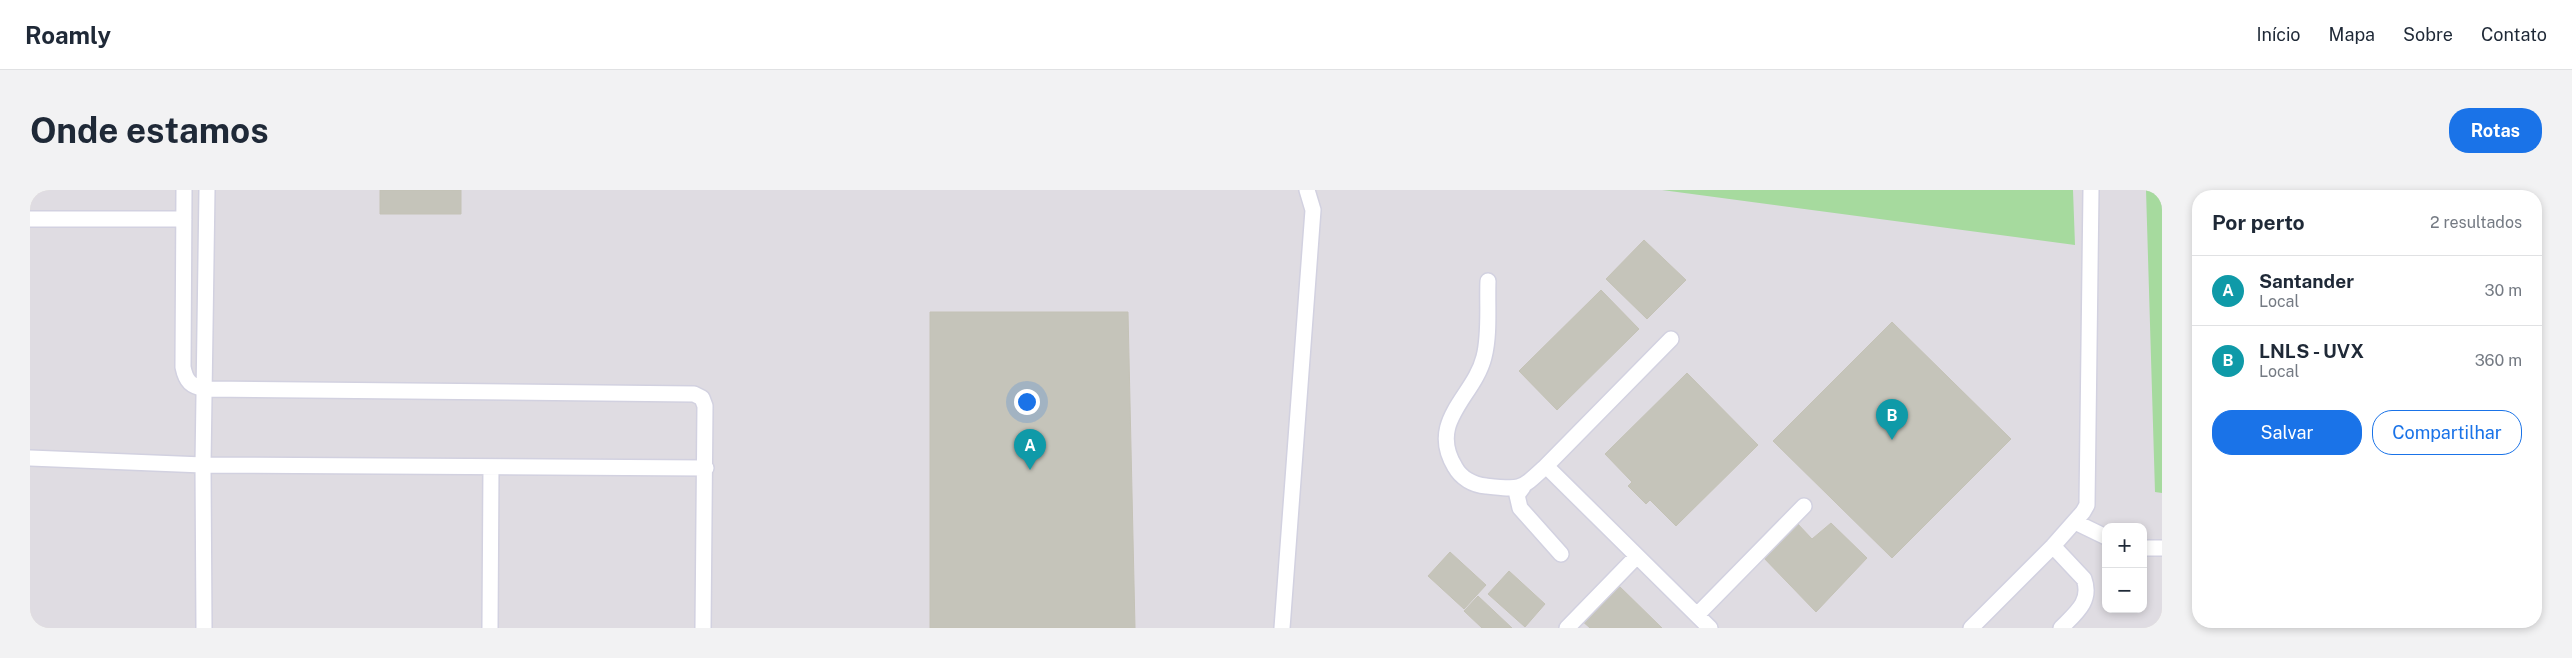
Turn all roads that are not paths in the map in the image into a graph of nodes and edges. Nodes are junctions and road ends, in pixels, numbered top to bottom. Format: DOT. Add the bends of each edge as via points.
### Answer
graph roads {
  1 [pos="184,190"];
  2 [pos="207,190"];
  3 [pos="1307,190"];
  4 [pos="2091,190"];
  5 [pos="30,219"];
  6 [pos="184,219"];
  7 [pos="1488,281"];
  8 [pos="1671,339"];
  9 [pos="205,389"];
  10 [pos="30,458"];
  11 [pos="203,465"];
  12 [pos="1546,466"];
  13 [pos="491,467"];
  14 [pos="706,468"];
  15 [pos="1522,487"];
  16 [pos="1804,506"];
  17 [pos="2075,522"];
  18 [pos="2102,535"];
  19 [pos="2053,546"];
  20 [pos="2147,548"];
  21 [pos="2162,548"];
  22 [pos="1561,554"];
  23 [pos="1637,556"];
  24 [pos="1697,615"];
  25 [pos="204,628"];
  26 [pos="490,628"];
  27 [pos="703,628"];
  28 [pos="1282,628"];
  29 [pos="1566,628"];
  30 [pos="1710,628"];
  31 [pos="1971,628"];
  32 [pos="2062,628"];
  1 -- 6 [label="lane"];
  2 -- 9 [label="lane"];
  3 -- 28 [label="lane" via="1313,210"];
  4 -- 17 [label="lane" via="2087,505"];
  5 -- 6 [label="lane"];
  6 -- 9 [label="lane" via="183,367 185,379 193,386"];
  7 -- 15 [label="lane" via="1485,354 1481,368 1456,407 1445,432 1449,457 1460,475 1478,486"];
  8 -- 12 [label="lane"];
  9 -- 11 [label="lane"];
  9 -- 14 [label="lane" via="694,394 702,398 705,406"];
  10 -- 11 [label="lane"];
  11 -- 13 [label="lane"];
  11 -- 25 [label="lane"];
  12 -- 15 [label="lane"];
  12 -- 23 [label="lane"];
  13 -- 14 [label="lane"];
  13 -- 26 [label="lane"];
  14 -- 27 [label="lane"];
  15 -- 22 [label="lane" via="1517,495 1520,508"];
  16 -- 24 [label="lane"];
  17 -- 18 [label="lane"];
  17 -- 19 [label="lane"];
  19 -- 31 [label="lane"];
  19 -- 32 [label="lane" via="2086,584 2085,601"];
  20 -- 21 [label="lane"];
  23 -- 24 [label="lane"];
  23 -- 29 [label="lane"];
  24 -- 30 [label="lane"];
}
